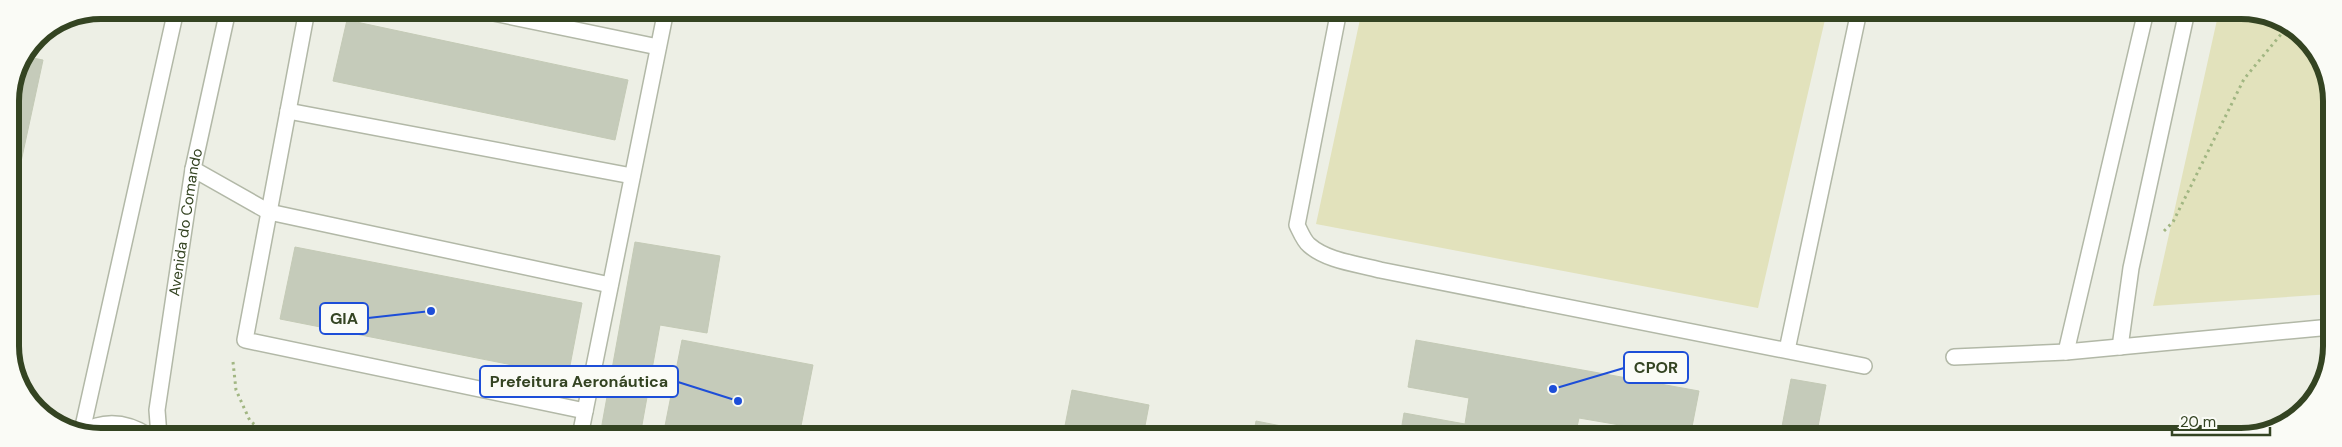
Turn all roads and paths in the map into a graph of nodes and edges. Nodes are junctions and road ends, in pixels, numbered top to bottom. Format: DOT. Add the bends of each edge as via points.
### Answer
graph roads {
  1 [pos="174,19"];
  2 [pos="226,19"];
  3 [pos="305,19"];
  4 [pos="523,19"];
  5 [pos="664,19"];
  6 [pos="1337,19"];
  7 [pos="1857,19"];
  8 [pos="2144,19"];
  9 [pos="2185,19"];
  10 [pos="2284,31"];
  11 [pos="658,47"];
  12 [pos="288,111"];
  13 [pos="193,169"];
  14 [pos="632,176"];
  15 [pos="269,212"];
  16 [pos="2161,235"];
  17 [pos="610,285"];
  18 [pos="2323,328"];
  19 [pos="2120,347"];
  20 [pos="1787,350"];
  21 [pos="2066,352"];
  22 [pos="1954,357"];
  23 [pos="1864,366"];
  24 [pos="585,411"];
  25 [pos="83,426"];
  26 [pos="92,428"];
  27 [pos="136,428"];
  28 [pos="158,428"];
  29 [pos="582,428"];
  1 -- 25 [label="lane"];
  2 -- 13 [label="lane, Avenida do Comando"];
  3 -- 12 [label="lane"];
  4 -- 11 [label="lane"];
  5 -- 11 [label="lane"];
  6 -- 20 [label="lane" via="1297,225 1308,245 1344,261 1380,270"];
  7 -- 20 [label="lane"];
  8 -- 21 [label="lane"];
  9 -- 19 [label="lane" via="2131,268"];
  10 -- 16 [label="path" via="2244,79 2173,222"];
  11 -- 14 [label="lane"];
  12 -- 14 [label="lane"];
  12 -- 15 [label="lane"];
  13 -- 15 [label="lane"];
  13 -- 28 [label="lane, Avenida do Comando" via="157,410"];
  14 -- 17 [label="lane"];
  15 -- 17 [label="lane"];
  15 -- 24 [label="lane" via="245,340"];
  17 -- 24 [label="lane"];
  18 -- 19 [label="lane"];
  19 -- 21 [label="lane"];
  20 -- 23 [label="lane"];
  21 -- 22 [label="lane"];
  24 -- 29 [label="lane"];
  26 -- 27 [label="lane" via="116,423"];
}
